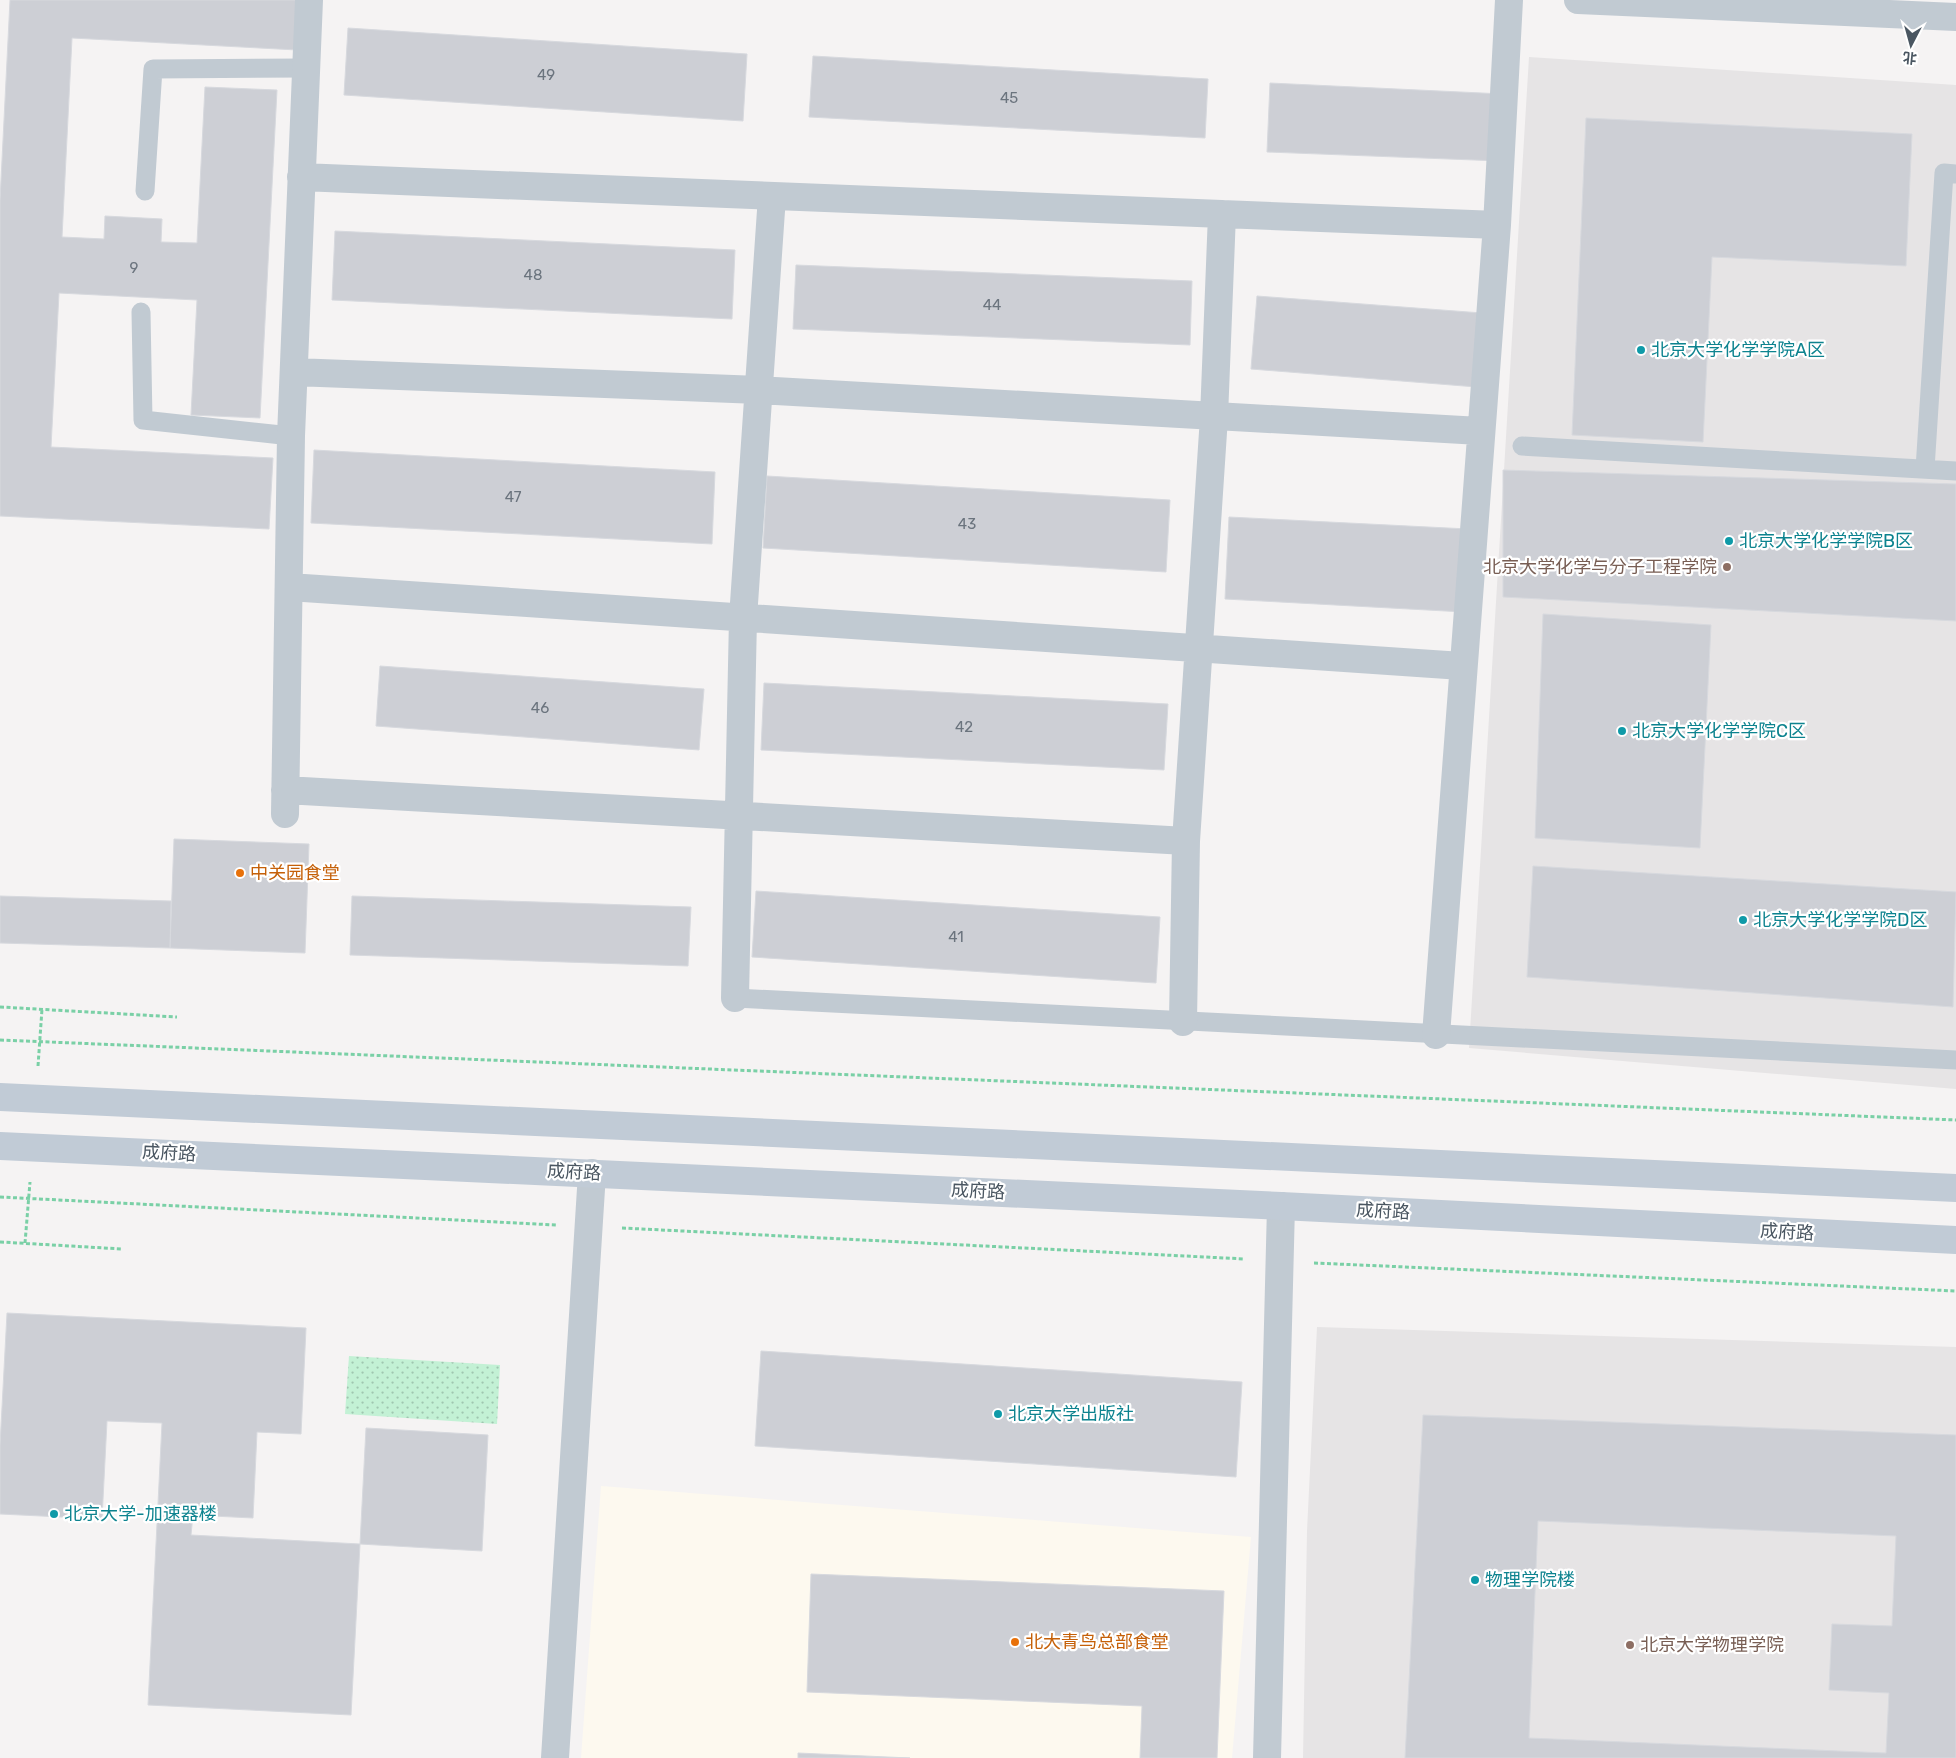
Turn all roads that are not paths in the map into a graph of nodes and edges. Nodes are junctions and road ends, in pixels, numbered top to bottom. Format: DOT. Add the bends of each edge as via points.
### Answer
graph roads {
  1 [pos="309,0"];
  2 [pos="1509,0"];
  3 [pos="1578,0"];
  4 [pos="1956,17"];
  5 [pos="305,68"];
  6 [pos="1956,174"];
  7 [pos="301,176"];
  8 [pos="146,191"];
  9 [pos="772,196"];
  10 [pos="1222,214"];
  11 [pos="1496,225"];
  12 [pos="141,312"];
  13 [pos="294,372"];
  14 [pos="759,390"];
  15 [pos="1214,417"];
  16 [pos="1480,431"];
  17 [pos="291,436"];
  18 [pos="1522,446"];
  19 [pos="1925,469"];
  20 [pos="1956,471"];
  21 [pos="289,587"];
  22 [pos="743,618"];
  23 [pos="1198,648"];
  24 [pos="1462,666"];
  25 [pos="737,816"];
  26 [pos="1186,841"];
  27 [pos="734,998"];
  28 [pos="1183,1022"];
  29 [pos="1436,1035"];
  30 [pos="1956,1060"];
  31 [pos="0,1097"];
  32 [pos="0,1146"];
  33 [pos="592,1173"];
  34 [pos="1956,1188"];
  35 [pos="1281,1206"];
  36 [pos="1956,1240"];
  37 [pos="555,1758"];
  38 [pos="1267,1758"];
  1 -- 5 [label="street"];
  2 -- 11 [label="street"];
  3 -- 4 [label="street"];
  5 -- 7 [label="street"];
  5 -- 8 [label="lane" via="153,70"];
  6 -- 19 [label="lane" via="1944,173"];
  7 -- 9 [label="street"];
  7 -- 13 [label="street"];
  9 -- 10 [label="street"];
  9 -- 14 [label="street"];
  10 -- 11 [label="street"];
  10 -- 15 [label="street"];
  11 -- 16 [label="street"];
  12 -- 17 [label="lane" via="143,420"];
  13 -- 14 [label="street"];
  13 -- 17 [label="street"];
  14 -- 15 [label="street"];
  14 -- 22 [label="street"];
  15 -- 16 [label="street"];
  15 -- 23 [label="street"];
  16 -- 24 [label="street"];
  17 -- 21 [label="street"];
  18 -- 19 [label="lane"];
  19 -- 20 [label="lane"];
  21 -- 22 [label="street"];
  21 -- 25 [label="street" via="285,802"];
  22 -- 23 [label="street"];
  22 -- 25 [label="street"];
  23 -- 24 [label="street"];
  23 -- 26 [label="street"];
  24 -- 29 [label="street"];
  25 -- 26 [label="street"];
  25 -- 27 [label="street"];
  26 -- 28 [label="street"];
  27 -- 28 [label="lane"];
  28 -- 29 [label="lane"];
  29 -- 30 [label="lane"];
  31 -- 34 [label="main road"];
  32 -- 33 [label="main road, 成府路"];
  33 -- 35 [label="main road, 成府路"];
  33 -- 37 [label="street"];
  35 -- 36 [label="main road, 成府路"];
  35 -- 38 [label="street"];
}
